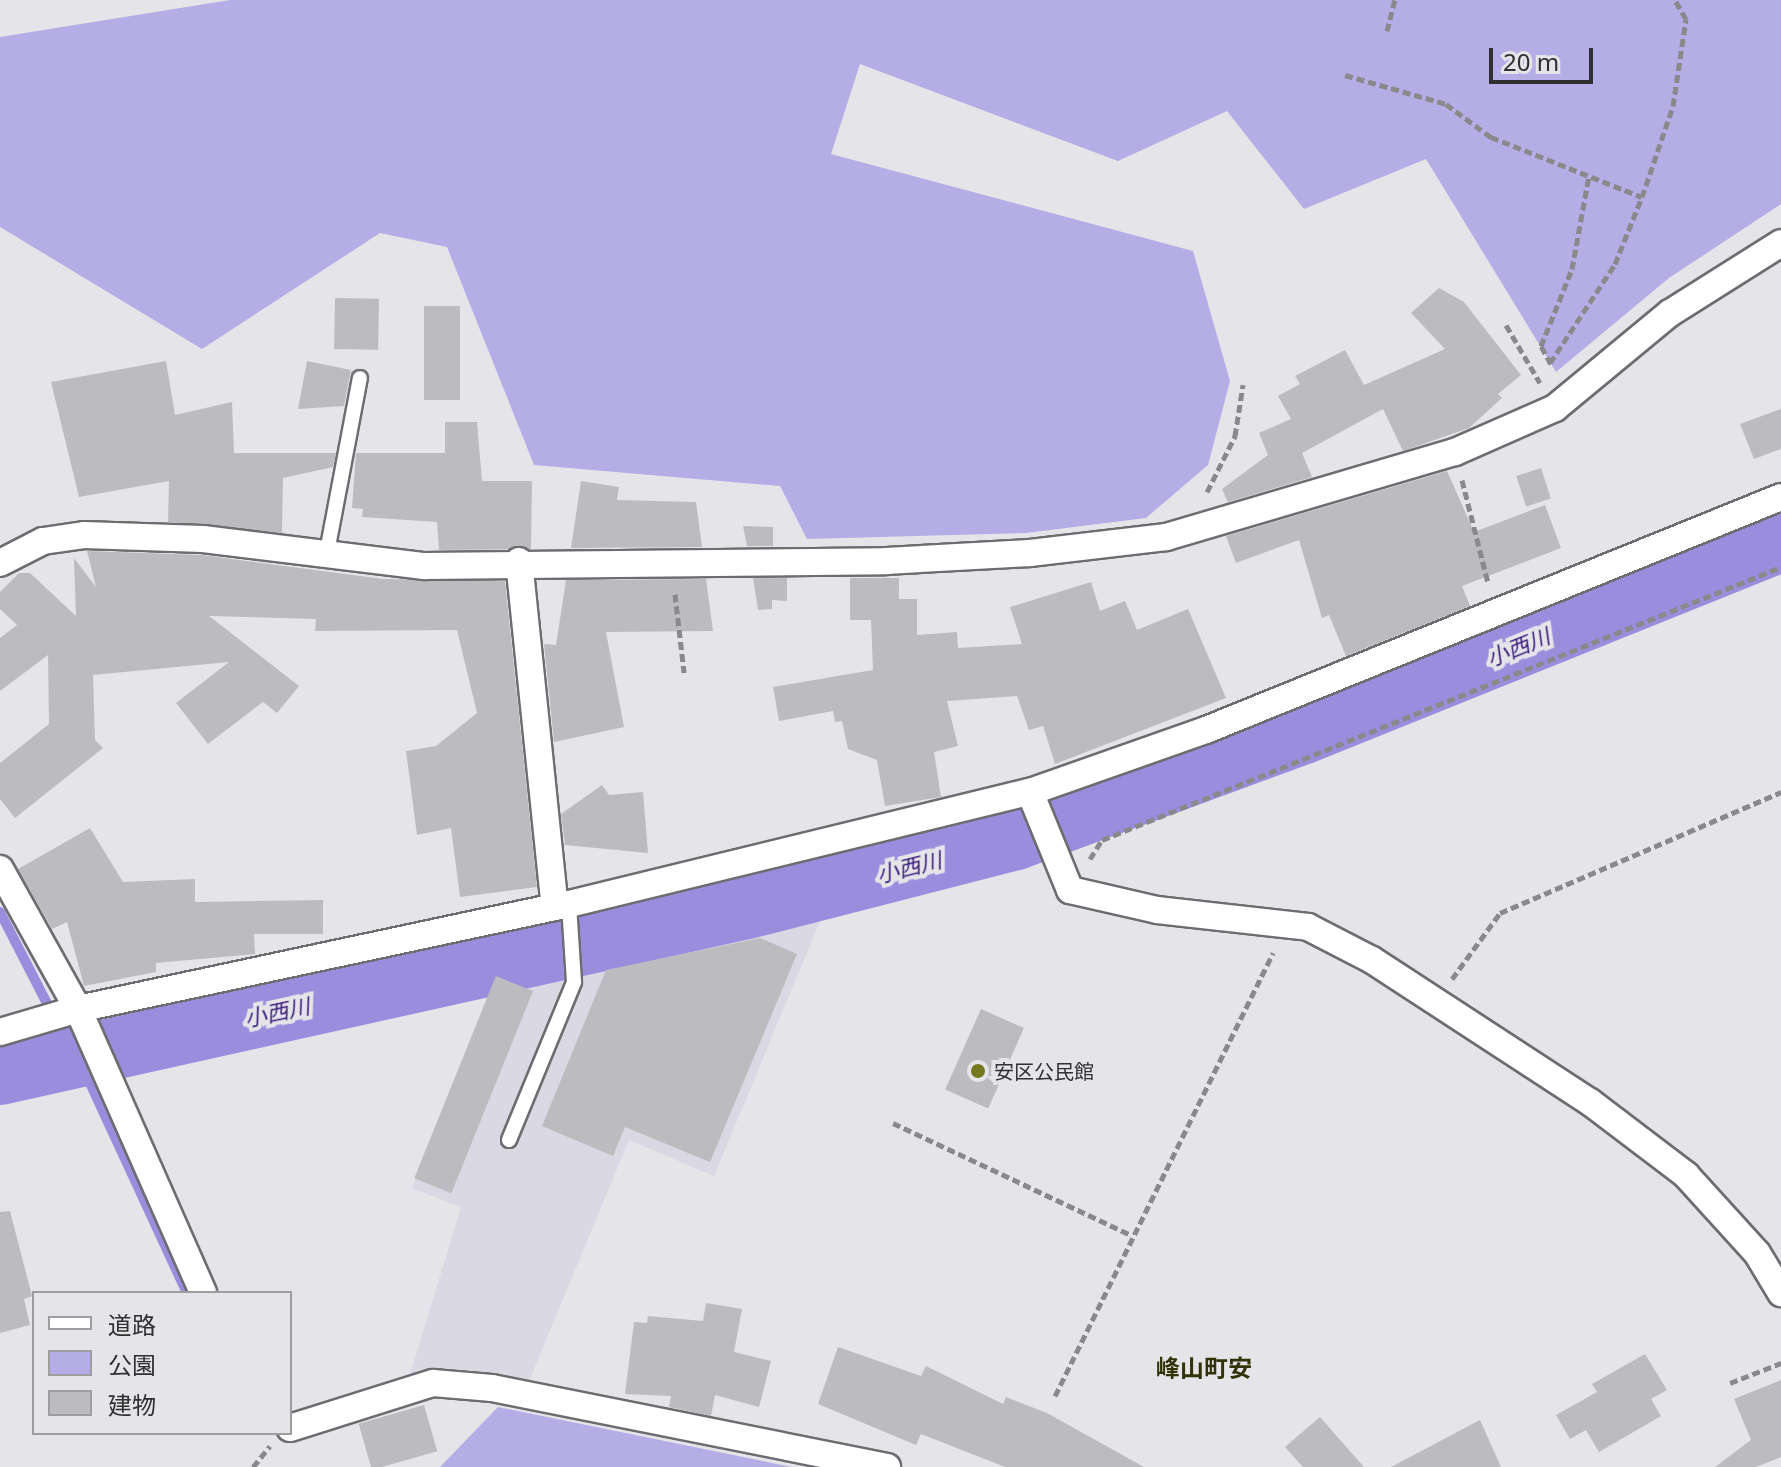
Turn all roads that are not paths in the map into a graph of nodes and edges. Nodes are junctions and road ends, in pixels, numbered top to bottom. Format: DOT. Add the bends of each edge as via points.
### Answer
graph roads {
  1 [pos="1781,243"];
  2 [pos="360,378"];
  3 [pos="1781,497"];
  4 [pos="327,552"];
  5 [pos="3,554"];
  6 [pos="519,561"];
  7 [pos="1030,792"];
  8 [pos="0,869"];
  9 [pos="562,906"];
  10 [pos="78,1009"];
  11 [pos="0,1032"];
  12 [pos="509,1140"];
  13 [pos="202,1291"];
  14 [pos="1781,1293"];
  15 [pos="292,1427"];
  16 [pos="887,1467"];
  1 -- 6 [label="street" via="1670,313 1562,402 1455,452 1166,537 900,560"];
  2 -- 4 [label="lane"];
  3 -- 7 [label="street" via="1206,730"];
  4 -- 5 [label="street" via="140,534 43,541"];
  4 -- 6 [label="street" via="424,566"];
  6 -- 9 [label="street"];
  7 -- 9 [label="street"];
  7 -- 14 [label="street" via="1070,890 1157,910 1308,927 1440,1001 1686,1175 1757,1253"];
  8 -- 10 [label="street"];
  9 -- 10 [label="street"];
  9 -- 12 [label="lane" via="574,982"];
  10 -- 11 [label="street"];
  10 -- 13 [label="street"];
  15 -- 16 [label="street" via="433,1383 492,1388"];
}
